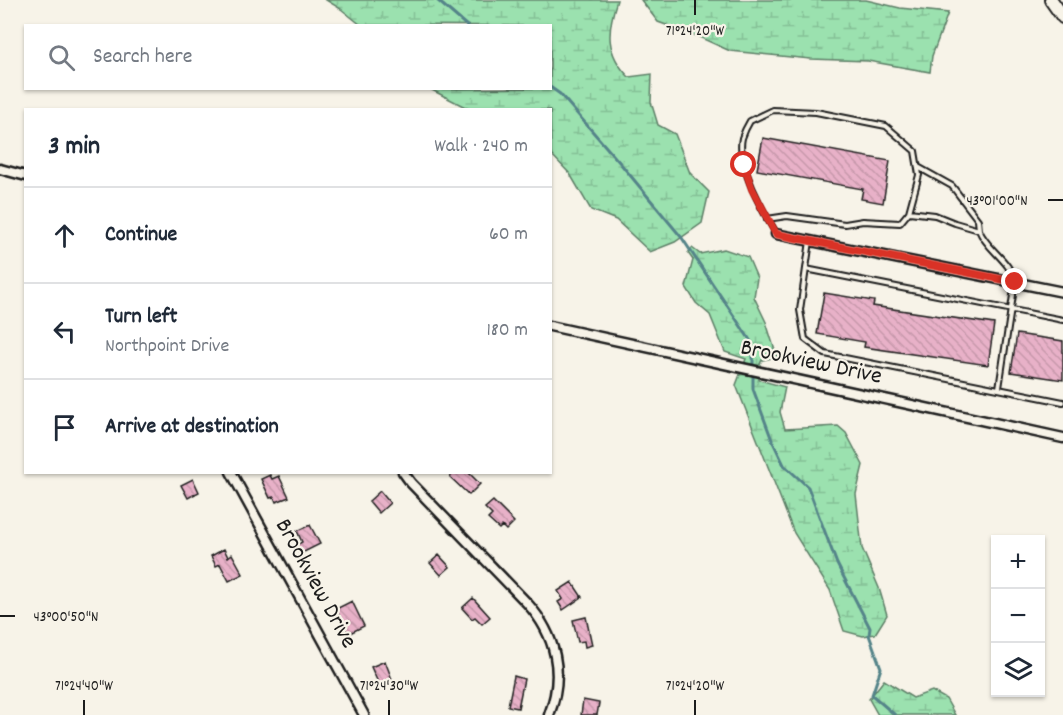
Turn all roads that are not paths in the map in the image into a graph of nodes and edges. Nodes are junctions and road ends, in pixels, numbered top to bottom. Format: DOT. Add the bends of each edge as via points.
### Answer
graph roads {
  1 [pos="1050,0"];
  2 [pos="1063,17"];
  3 [pos="918,167"];
  4 [pos="0,169"];
  5 [pos="24,175"];
  6 [pos="909,213"];
  7 [pos="767,219"];
  8 [pos="980,230"];
  9 [pos="776,234"];
  10 [pos="810,241"];
  11 [pos="806,269"];
  12 [pos="1015,282"];
  13 [pos="1063,292"];
  14 [pos="1011,309"];
  15 [pos="1063,320"];
  16 [pos="552,326"];
  17 [pos="999,388"];
  18 [pos="1063,402"];
  19 [pos="1063,438"];
  20 [pos="232,474"];
  21 [pos="404,474"];
  22 [pos="364,715"];
  23 [pos="549,715"];
  1 -- 2 [label="main road"];
  3 -- 6 [label="lane"];
  3 -- 7 [label="lane" via="915,151 886,126 816,112 773,110 750,121 741,140 744,165"];
  3 -- 8 [label="lane" via="952,186 978,220"];
  4 -- 5 [label="street"];
  6 -- 7 [label="lane" via="900,222 844,224 787,216"];
  6 -- 8 [label="lane" via="935,215"];
  7 -- 9 [label="lane"];
  8 -- 12 [label="lane" via="984,241 1013,272"];
  9 -- 10 [label="street"];
  10 -- 11 [label="lane"];
  10 -- 12 [label="street"];
  11 -- 14 [label="lane"];
  11 -- 17 [label="lane" via="800,310 805,339 825,354"];
  12 -- 13 [label="street"];
  12 -- 14 [label="lane"];
  14 -- 15 [label="lane"];
  14 -- 17 [label="lane"];
  16 -- 19 [label="street, Brookview Drive"];
  17 -- 18 [label="lane"];
  20 -- 22 [label="street, Brookview Drive"];
  21 -- 23 [label="street" via="544,623 554,646 558,673"];
}
